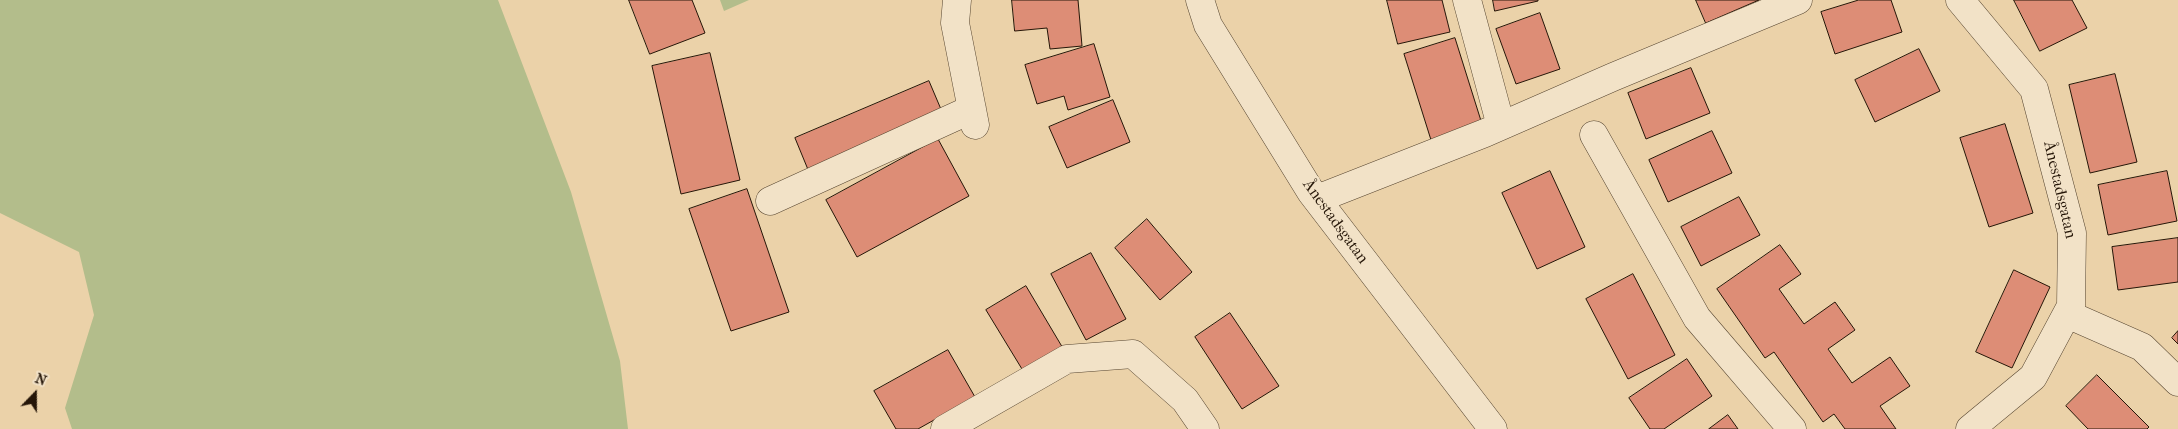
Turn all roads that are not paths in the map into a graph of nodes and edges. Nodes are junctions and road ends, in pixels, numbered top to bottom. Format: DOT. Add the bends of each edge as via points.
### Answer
graph roads {
  1 [pos="957,0"];
  2 [pos="1200,0"];
  3 [pos="1467,0"];
  4 [pos="1960,0"];
  5 [pos="1787,2"];
  6 [pos="1501,126"];
  7 [pos="1594,135"];
  8 [pos="1316,199"];
  9 [pos="770,201"];
  10 [pos="2067,314"];
  11 [pos="2178,382"];
  12 [pos="945,429"];
  13 [pos="1206,429"];
  14 [pos="1493,429"];
  15 [pos="1792,429"];
  16 [pos="1970,429"];
  1 -- 9 [label="street" via="955,23 974,117"];
  2 -- 8 [label="street, Ånestadsgatan" via="1208,25"];
  3 -- 6 [label="street"];
  4 -- 10 [label="street, Ånestadsgatan" via="2034,89 2072,233 2071,306"];
  5 -- 6 [label="street"];
  6 -- 8 [label="street"];
  7 -- 15 [label="street" via="1697,318"];
  8 -- 14 [label="street, Ånestadsgatan"];
  10 -- 11 [label="street" via="2142,347"];
  10 -- 16 [label="street, Ånestadsgatan" via="2033,377"];
  12 -- 13 [label="street" via="1067,359 1133,354 1185,400"];
}
